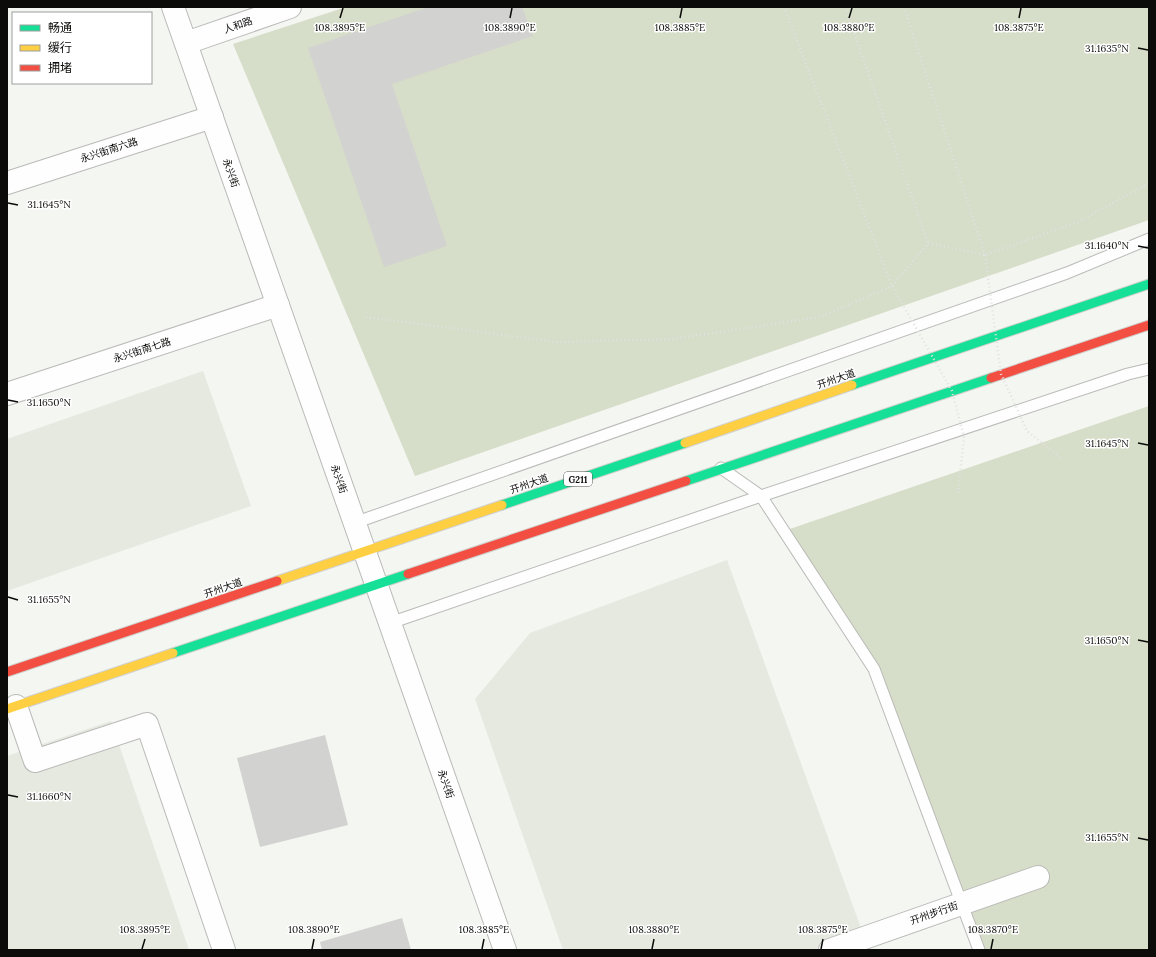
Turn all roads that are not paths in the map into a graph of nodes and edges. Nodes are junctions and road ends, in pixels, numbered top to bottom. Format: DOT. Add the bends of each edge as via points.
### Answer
graph roads {
  1 [pos="173,7"];
  2 [pos="290,7"];
  3 [pos="186,43"];
  4 [pos="212,117"];
  5 [pos="7,183"];
  6 [pos="1149,239"];
  7 [pos="1149,284"];
  8 [pos="278,305"];
  9 [pos="1149,325"];
  10 [pos="1149,369"];
  11 [pos="7,394"];
  12 [pos="721,468"];
  13 [pos="761,496"];
  14 [pos="354,523"];
  15 [pos="365,552"];
  16 [pos="376,585"];
  17 [pos="390,623"];
  18 [pos="7,672"];
  19 [pos="12,707"];
  20 [pos="1038,877"];
  21 [pos="962,904"];
  22 [pos="224,950"];
  23 [pos="505,950"];
  24 [pos="830,950"];
  25 [pos="979,950"];
  1 -- 3 [label="street, 永兴街"];
  2 -- 3 [label="street, 人和路"];
  3 -- 4 [label="street, 永兴街"];
  4 -- 5 [label="street, 永兴街南六路"];
  4 -- 8 [label="street, 永兴街"];
  6 -- 14 [label="lane" via="1067,273"];
  7 -- 15 [label="highway, 开州大道 / G211"];
  8 -- 11 [label="street, 永兴街南七路"];
  8 -- 14 [label="street, 永兴街"];
  9 -- 12 [label="highway"];
  10 -- 13 [label="lane"];
  12 -- 13 [label="lane"];
  12 -- 16 [label="highway"];
  13 -- 17 [label="lane"];
  13 -- 21 [label="lane" via="874,669"];
  14 -- 15 [label="street, 永兴街"];
  15 -- 16 [label="street, 永兴街"];
  15 -- 18 [label="highway, 开州大道 / G211"];
  16 -- 17 [label="street, 永兴街"];
  16 -- 19 [label="highway"];
  17 -- 23 [label="street, 永兴街"];
  19 -- 22 [label="street" via="36,761 147,724"];
  20 -- 21 [label="street, 开州步行街"];
  21 -- 24 [label="street, 开州步行街"];
  21 -- 25 [label="lane"];
}
